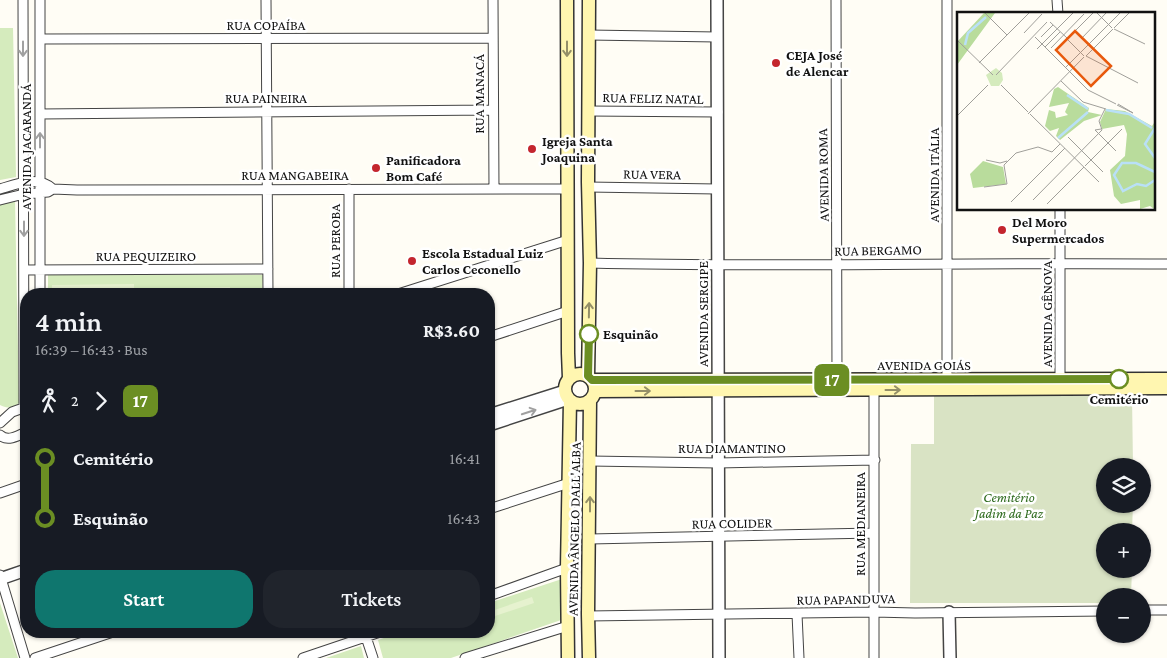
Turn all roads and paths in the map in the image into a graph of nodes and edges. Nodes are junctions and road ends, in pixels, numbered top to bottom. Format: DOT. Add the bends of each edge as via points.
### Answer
graph roads {
  1 [pos="23,0"];
  2 [pos="40,0"];
  3 [pos="266,0"];
  4 [pos="493,0"];
  5 [pos="567,0"];
  6 [pos="589,0"];
  7 [pos="717,0"];
  8 [pos="836,0"];
  9 [pos="948,0"];
  10 [pos="589,35"];
  11 [pos="717,37"];
  12 [pos="267,38"];
  13 [pos="493,38"];
  14 [pos="40,39"];
  15 [pos="493,110"];
  16 [pos="588,111"];
  17 [pos="267,112"];
  18 [pos="718,112"];
  19 [pos="40,114"];
  20 [pos="40,181"];
  21 [pos="24,182"];
  22 [pos="588,187"];
  23 [pos="717,188"];
  24 [pos="0,189"];
  25 [pos="53,189"];
  26 [pos="268,189"];
  27 [pos="350,189"];
  28 [pos="494,189"];
  29 [pos="567,189"];
  30 [pos="40,192"];
  31 [pos="24,194"];
  32 [pos="0,200"];
  33 [pos="1060,210"];
  34 [pos="568,240"];
  35 [pos="590,263"];
  36 [pos="948,263"];
  37 [pos="1060,263"];
  38 [pos="1167,264"];
  39 [pos="838,265"];
  40 [pos="718,266"];
  41 [pos="268,269"];
  42 [pos="24,270"];
  43 [pos="40,270"];
  44 [pos="24,288"];
  45 [pos="40,288"];
  46 [pos="268,288"];
  47 [pos="349,288"];
  48 [pos="417,288"];
  49 [pos="568,311"];
  50 [pos="495,334"];
  51 [pos="569,378"];
  52 [pos="1167,379"];
  53 [pos="837,380"];
  54 [pos="947,380"];
  55 [pos="1060,384"];
  56 [pos="718,385"];
  57 [pos="591,387"];
  58 [pos="1167,388"];
  59 [pos="874,390"];
  60 [pos="568,397"];
  61 [pos="20,410"];
  62 [pos="495,414"];
  63 [pos="0,423"];
  64 [pos="495,423"];
  65 [pos="20,434"];
  66 [pos="0,436"];
  67 [pos="874,460"];
  68 [pos="590,461"];
  69 [pos="718,463"];
  70 [pos="569,483"];
  71 [pos="20,486"];
  72 [pos="0,493"];
  73 [pos="495,507"];
  74 [pos="874,533"];
  75 [pos="718,537"];
  76 [pos="590,539"];
  77 [pos="567,568"];
  78 [pos="20,573"];
  79 [pos="20,579"];
  80 [pos="588,579"];
  81 [pos="1,581"];
  82 [pos="495,594"];
  83 [pos="1151,610"];
  84 [pos="1167,610"];
  85 [pos="1096,611"];
  86 [pos="874,612"];
  87 [pos="949,612"];
  88 [pos="797,614"];
  89 [pos="719,615"];
  90 [pos="588,616"];
  91 [pos="568,626"];
  92 [pos="95,638"];
  93 [pos="355,638"];
  94 [pos="366,638"];
  95 [pos="25,658"];
  96 [pos="35,658"];
  97 [pos="303,658"];
  98 [pos="373,658"];
  99 [pos="465,658"];
  100 [pos="568,658"];
  101 [pos="589,658"];
  102 [pos="719,658"];
  103 [pos="798,658"];
  104 [pos="874,658"];
  105 [pos="950,658"];
  1 -- 21 [label="street, one-way"];
  2 -- 14 [label="street, AVENIDA JACARANDÁ"];
  3 -- 12 [label="street"];
  4 -- 13 [label="street, RUA MANACÁ"];
  5 -- 29 [label="main road, one-way"];
  6 -- 10 [label="main road, AVENIDA ÂNGELO DALL'ALBA"];
  7 -- 11 [label="street, AVENIDA SERGIPE"];
  8 -- 39 [label="street, AVENIDA ROMA"];
  9 -- 36 [label="street, AVENIDA ITÁLIA"];
  10 -- 11 [label="street"];
  10 -- 16 [label="main road, AVENIDA ÂNGELO DALL'ALBA"];
  11 -- 18 [label="street, AVENIDA SERGIPE"];
  12 -- 13 [label="street, RUA COPAÍBA"];
  12 -- 14 [label="street, RUA COPAÍBA"];
  12 -- 17 [label="street"];
  13 -- 15 [label="street, RUA MANACÁ"];
  14 -- 19 [label="street, AVENIDA JACARANDÁ"];
  15 -- 17 [label="street, RUA PAINEIRA"];
  15 -- 28 [label="street, RUA MANACÁ"];
  16 -- 18 [label="street, RUA FELIZ NATAL"];
  16 -- 22 [label="main road, AVENIDA ÂNGELO DALL'ALBA"];
  17 -- 19 [label="street, RUA PAINEIRA"];
  17 -- 26 [label="street"];
  18 -- 23 [label="street, AVENIDA SERGIPE"];
  20 -- 19 [label="street, AVENIDA JACARANDÁ, one-way"];
  20 -- 21 [label="street"];
  20 -- 25 [label="street"];
  20 -- 30 [label="street, AVENIDA JACARANDÁ"];
  21 -- 24 [label="street"];
  21 -- 31 [label="street"];
  22 -- 23 [label="street, RUA VERA"];
  22 -- 29 [label="main road"];
  22 -- 35 [label="main road, AVENIDA ÂNGELO DALL'ALBA"];
  23 -- 40 [label="street, AVENIDA SERGIPE"];
  25 -- 26 [label="street, RUA MANGABEIRA"];
  25 -- 30 [label="street"];
  26 -- 27 [label="street, RUA MANGABEIRA"];
  26 -- 41 [label="street"];
  27 -- 28 [label="street, RUA MANGABEIRA"];
  27 -- 47 [label="street, RUA PEROBA"];
  28 -- 29 [label="street, RUA MANGABEIRA"];
  29 -- 34 [label="main road"];
  30 -- 31 [label="street"];
  30 -- 43 [label="street, AVENIDA JACARANDÁ"];
  31 -- 32 [label="street"];
  31 -- 42 [label="street, one-way"];
  33 -- 37 [label="street, AVENIDA GÊNOVA"];
  34 -- 48 [label="street"];
  34 -- 49 [label="main road"];
  35 -- 40 [label="street, RUA BERGAMO"];
  57 -- 35 [label="main road, AVENIDA ÂNGELO DALL'ALBA, one-way"];
  36 -- 37 [label="street, RUA BERGAMO"];
  36 -- 39 [label="street, RUA BERGAMO"];
  36 -- 54 [label="street, AVENIDA ITÁLIA"];
  37 -- 38 [label="street, RUA BERGAMO"];
  37 -- 55 [label="street, AVENIDA GÊNOVA"];
  39 -- 40 [label="street, RUA BERGAMO"];
  39 -- 53 [label="street, AVENIDA ROMA"];
  40 -- 56 [label="street, AVENIDA SERGIPE"];
  41 -- 43 [label="street, RUA PEQUIZEIRO"];
  41 -- 46 [label="street"];
  42 -- 43 [label="street, RUA PEQUIZEIRO"];
  42 -- 44 [label="street"];
  43 -- 45 [label="street, AVENIDA JACARANDÁ"];
  49 -- 50 [label="street"];
  49 -- 51 [label="main road"];
  51 -- 57 [label="main road" via="580,373"];
  51 -- 60 [label="main road" via="566,383"];
  52 -- 55 [label="main road, AVENIDA GOIÁS"];
  52 -- 58 [label="main road"];
  53 -- 54 [label="main road, AVENIDA GOIÁS"];
  53 -- 56 [label="main road, AVENIDA GOIÁS"];
  54 -- 55 [label="main road, AVENIDA GOIÁS"];
  55 -- 58 [label="main road, AVENIDA GOIÁS"];
  59 -- 55 [label="main road, AVENIDA GOIÁS, one-way"];
  56 -- 57 [label="main road, AVENIDA GOIÁS"];
  56 -- 59 [label="main road, AVENIDA GOIÁS"];
  56 -- 69 [label="street, AVENIDA SERGIPE"];
  57 -- 60 [label="main road" via="580,404"];
  57 -- 68 [label="main road, AVENIDA ÂNGELO DALL'ALBA"];
  59 -- 67 [label="street, RUA MEDIANEIRA"];
  60 -- 62 [label="street"];
  64 -- 60 [label="street, one-way"];
  60 -- 70 [label="main road, AVENIDA ÂNGELO DALL'ALBA"];
  61 -- 63 [label="street"];
  65 -- 66 [label="street" via="9,438"];
  67 -- 69 [label="street, RUA DIAMANTINO"];
  67 -- 74 [label="street, RUA MEDIANEIRA"];
  68 -- 69 [label="street, RUA DIAMANTINO"];
  76 -- 68 [label="main road, AVENIDA ÂNGELO DALL'ALBA, one-way"];
  69 -- 75 [label="street, AVENIDA SERGIPE"];
  70 -- 73 [label="street"];
  70 -- 77 [label="main road, AVENIDA ÂNGELO DALL'ALBA"];
  71 -- 72 [label="street"];
  74 -- 75 [label="street, RUA COLIDER"];
  74 -- 86 [label="street, RUA MEDIANEIRA"];
  75 -- 76 [label="street, RUA COLIDER"];
  75 -- 89 [label="street, AVENIDA SERGIPE"];
  76 -- 80 [label="main road, AVENIDA ÂNGELO DALL'ALBA"];
  77 -- 80 [label="main road" via="579,568"];
  77 -- 82 [label="street"];
  77 -- 91 [label="main road, AVENIDA ÂNGELO DALL'ALBA"];
  78 -- 81 [label="street"];
  79 -- 81 [label="street"];
  80 -- 90 [label="main road, AVENIDA ÂNGELO DALL'ALBA"];
  81 -- 95 [label="street"];
  83 -- 84 [label="street"];
  85 -- 87 [label="street, RUA PAPANDUVA"];
  86 -- 87 [label="street, RUA PAPANDUVA"];
  86 -- 88 [label="street, RUA PAPANDUVA"];
  86 -- 104 [label="street, RUA MEDIANEIRA"];
  87 -- 105 [label="street"];
  88 -- 89 [label="street, RUA PAPANDUVA"];
  88 -- 103 [label="street"];
  89 -- 90 [label="street, RUA PAPANDUVA"];
  89 -- 102 [label="street, AVENIDA SERGIPE"];
  90 -- 101 [label="main road, AVENIDA ÂNGELO DALL'ALBA"];
  91 -- 99 [label="street"];
  91 -- 100 [label="main road, AVENIDA ÂNGELO DALL'ALBA"];
  92 -- 96 [label="street"];
  93 -- 97 [label="street"];
  94 -- 98 [label="street"];
}
